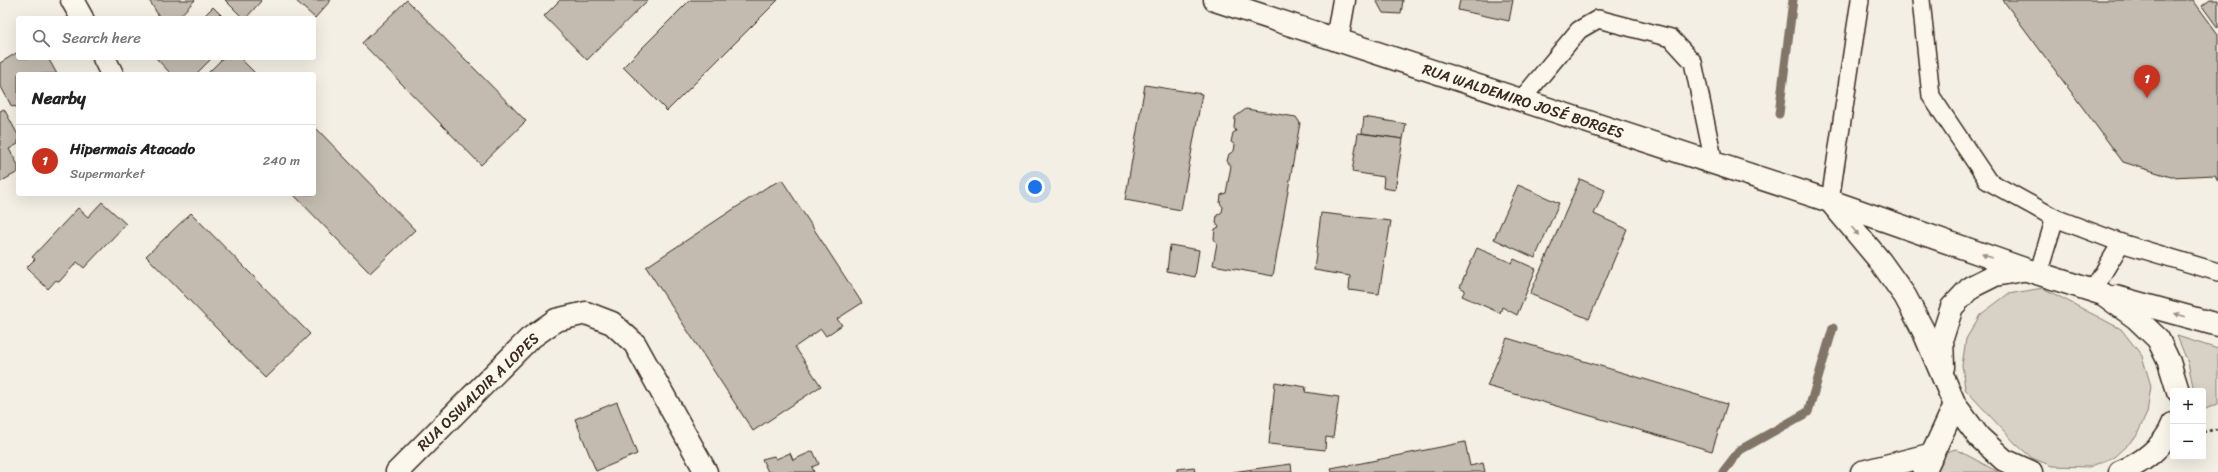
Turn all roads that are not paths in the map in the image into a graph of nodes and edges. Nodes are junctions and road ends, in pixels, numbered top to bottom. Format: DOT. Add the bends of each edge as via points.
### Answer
graph roads {
  1 [pos="72,0"];
  2 [pos="1215,0"];
  3 [pos="1344,0"];
  4 [pos="1860,0"];
  5 [pos="1921,0"];
  6 [pos="81,16"];
  7 [pos="1337,40"];
  8 [pos="105,60"];
  9 [pos="111,72"];
  10 [pos="1521,100"];
  11 [pos="1714,163"];
  12 [pos="1830,201"];
  13 [pos="2055,218"];
  14 [pos="2120,243"];
  15 [pos="2031,272"];
  16 [pos="2218,272"];
  17 [pos="2098,292"];
  18 [pos="2218,325"];
  19 [pos="1943,378"];
  20 [pos="2177,388"];
  21 [pos="1955,405"];
  22 [pos="2170,429"];
  23 [pos="1928,463"];
  24 [pos="397,472"];
  25 [pos="706,472"];
  26 [pos="1862,472"];
  27 [pos="2031,472"];
  28 [pos="2120,472"];
  1 -- 6 [label="main road"];
  2 -- 7 [label="main road, RUA WALDEMIRO JOSÉ BORGES"];
  3 -- 7 [label="main road"];
  4 -- 12 [label="lane"];
  5 -- 13 [label="lane" via="1931,96 1988,181"];
  7 -- 10 [label="main road, RUA WALDEMIRO JOSÉ BORGES"];
  8 -- 9 [label="main road"];
  10 -- 11 [label="main road, RUA WALDEMIRO JOSÉ BORGES"];
  10 -- 11 [label="lane" via="1579,30 1598,18 1671,38 1693,62"];
  11 -- 12 [label="main road, RUA WALDEMIRO JOSÉ BORGES"];
  15 -- 12 [label="main road, RUA WALDEMIRO JOSÉ BORGES, one-way"];
  12 -- 19 [label="main road, one-way" via="1880,261 1905,296 1923,330"];
  13 -- 14 [label="lane"];
  13 -- 15 [label="lane"];
  14 -- 16 [label="lane"];
  14 -- 17 [label="lane"];
  15 -- 17 [label="main road, RUA WALDEMIRO JOSÉ BORGES"];
  15 -- 19 [label="main road" via="1995,275 1971,287 1952,306 1942,338"];
  18 -- 17 [label="main road, one-way"];
  17 -- 20 [label="main road" via="2136,318 2158,340 2169,362"];
  19 -- 21 [label="main road"];
  21 -- 23 [label="main road"];
  21 -- 27 [label="main road" via="1979,437 2004,460"];
  22 -- 28 [label="main road" via="2162,443 2132,468"];
  23 -- 26 [label="main road"];
  24 -- 25 [label="main road, RUA OSWALDIR A LOPES" via="529,339 556,320 586,314 612,323 635,344"];
}
